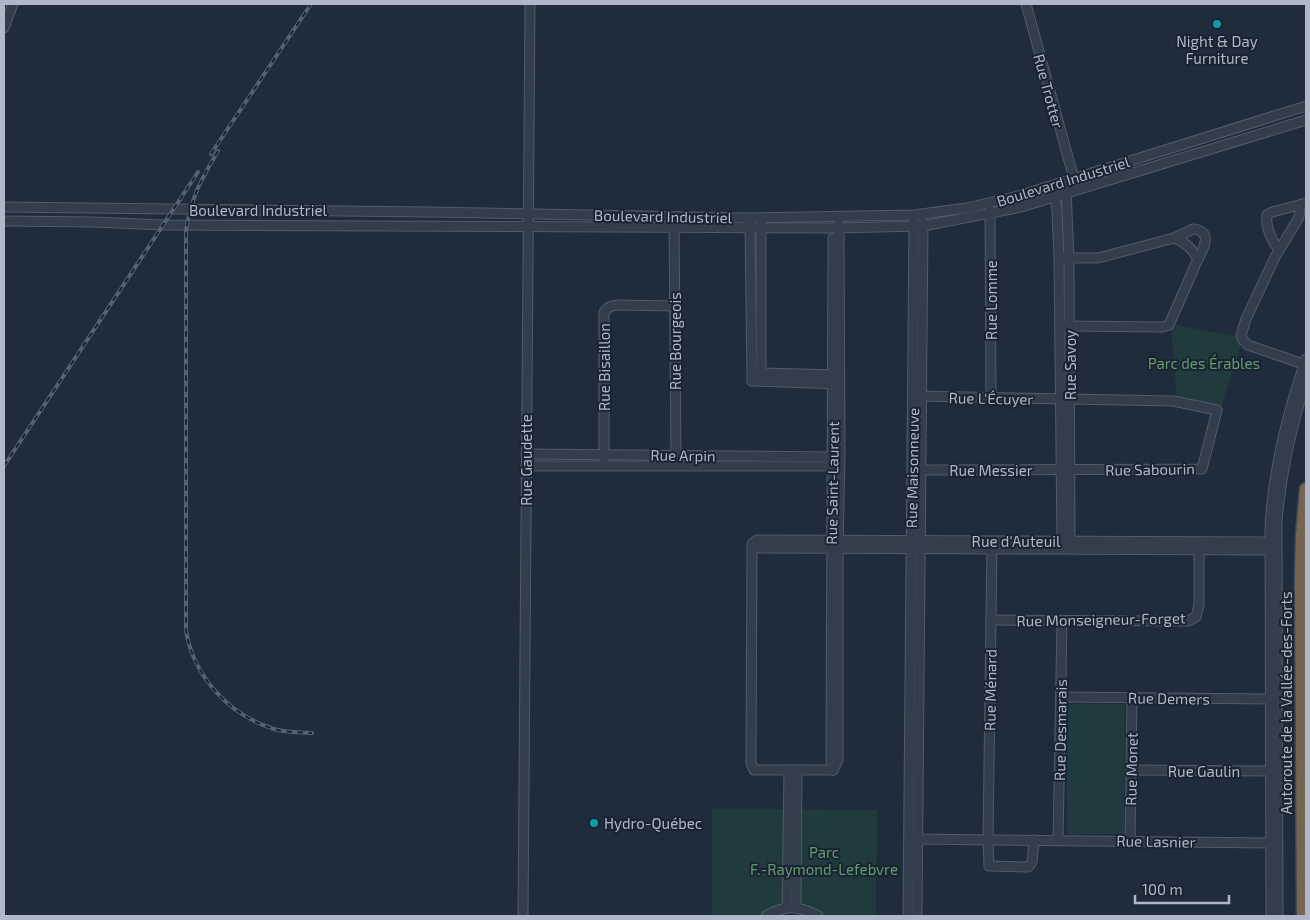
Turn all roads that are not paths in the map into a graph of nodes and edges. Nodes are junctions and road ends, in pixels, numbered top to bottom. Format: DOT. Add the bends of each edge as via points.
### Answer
graph roads {
  1 [pos="13,4"];
  2 [pos="530,4"];
  3 [pos="1026,4"];
  4 [pos="4,28"];
  5 [pos="1306,106"];
  6 [pos="1306,120"];
  7 [pos="1069,180"];
  8 [pos="1053,185"];
  9 [pos="1067,193"];
  10 [pos="1055,196"];
  11 [pos="990,203"];
  12 [pos="1302,204"];
  13 [pos="4,207"];
  14 [pos="33,207"];
  15 [pos="106,208"];
  16 [pos="304,210"];
  17 [pos="386,211"];
  18 [pos="430,212"];
  19 [pos="528,213"];
  20 [pos="990,214"];
  21 [pos="919,215"];
  22 [pos="674,217"];
  23 [pos="836,218"];
  24 [pos="4,221"];
  25 [pos="32,221"];
  26 [pos="94,222"];
  27 [pos="750,223"];
  28 [pos="760,223"];
  29 [pos="301,225"];
  30 [pos="382,225"];
  31 [pos="428,226"];
  32 [pos="919,226"];
  33 [pos="528,227"];
  34 [pos="674,227"];
  35 [pos="836,228"];
  36 [pos="1174,238"];
  37 [pos="1279,250"];
  38 [pos="1059,258"];
  39 [pos="1069,258"];
  40 [pos="1198,258"];
  41 [pos="675,306"];
  42 [pos="751,311"];
  43 [pos="761,312"];
  44 [pos="1060,326"];
  45 [pos="1069,326"];
  46 [pos="1306,363"];
  47 [pos="761,374"];
  48 [pos="837,379"];
  49 [pos="752,381"];
  50 [pos="1306,381"];
  51 [pos="917,396"];
  52 [pos="991,398"];
  53 [pos="1065,399"];
  54 [pos="526,454"];
  55 [pos="604,455"];
  56 [pos="676,455"];
  57 [pos="836,462"];
  58 [pos="526,466"];
  59 [pos="604,466"];
  60 [pos="676,466"];
  61 [pos="916,470"];
  62 [pos="1065,470"];
  63 [pos="1306,489"];
  64 [pos="834,544"];
  65 [pos="916,544"];
  66 [pos="992,545"];
  67 [pos="1066,545"];
  68 [pos="1199,545"];
  69 [pos="1272,546"];
  70 [pos="915,618"];
  71 [pos="991,620"];
  72 [pos="1062,620"];
  73 [pos="910,691"];
  74 [pos="919,691"];
  75 [pos="1061,697"];
  76 [pos="1132,698"];
  77 [pos="1273,699"];
  78 [pos="752,766"];
  79 [pos="909,768"];
  80 [pos="919,768"];
  81 [pos="793,770"];
  82 [pos="1131,770"];
  83 [pos="1274,771"];
  84 [pos="908,838"];
  85 [pos="918,839"];
  86 [pos="988,840"];
  87 [pos="1034,840"];
  88 [pos="1058,840"];
  89 [pos="1130,840"];
  90 [pos="1274,843"];
  91 [pos="791,907"];
  92 [pos="523,916"];
  93 [pos="766,916"];
  94 [pos="818,916"];
  95 [pos="908,916"];
  96 [pos="918,916"];
  97 [pos="1271,916"];
  98 [pos="1278,916"];
  99 [pos="1304,916"];
  1 -- 4 [label="street"];
  2 -- 19 [label="street, Rue Gaudette"];
  3 -- 7 [label="street, Rue Trotter"];
  5 -- 7 [label="street, Boulevard Industriel"];
  6 -- 9 [label="street, Boulevard Industriel"];
  7 -- 8 [label="street, Boulevard Industriel"];
  7 -- 9 [label="street, Rue Savoy"];
  8 -- 10 [label="street, Rue Savoy"];
  8 -- 11 [label="street, Boulevard Industriel"];
  9 -- 10 [label="street, Boulevard Industriel"];
  9 -- 39 [label="street, Rue Savoy"];
  10 -- 20 [label="street, Boulevard Industriel"];
  10 -- 38 [label="street, Rue Savoy"];
  11 -- 20 [label="street, Rue Lomme"];
  11 -- 21 [label="street, Boulevard Industriel"];
  12 -- 37 [label="street" via="1298,219"];
  12 -- 37 [label="street" via="1267,215 1273,243"];
  13 -- 14 [label="street, Boulevard Industriel"];
  14 -- 15 [label="street, Boulevard Industriel"];
  14 -- 25 [label="street"];
  15 -- 16 [label="street, Boulevard Industriel"];
  15 -- 26 [label="street"];
  16 -- 17 [label="street, Boulevard Industriel"];
  16 -- 29 [label="street"];
  17 -- 18 [label="street, Boulevard Industriel"];
  17 -- 30 [label="street"];
  18 -- 19 [label="street, Boulevard Industriel"];
  18 -- 31 [label="street"];
  19 -- 22 [label="street, Boulevard Industriel"];
  19 -- 33 [label="street, Rue Gaudette"];
  20 -- 32 [label="street, Boulevard Industriel"];
  20 -- 52 [label="street, Rue Lomme"];
  21 -- 23 [label="street, Boulevard Industriel"];
  21 -- 32 [label="street, Rue Maisonneuve"];
  22 -- 27 [label="street, Boulevard Industriel"];
  22 -- 34 [label="street, Rue Bourgeois"];
  23 -- 28 [label="street, Boulevard Industriel"];
  23 -- 35 [label="street, Rue Saint-Laurent"];
  24 -- 25 [label="street, Boulevard Industriel"];
  25 -- 26 [label="street, Boulevard Industriel"];
  26 -- 29 [label="street, Boulevard Industriel"];
  27 -- 28 [label="street, Boulevard Industriel"];
  27 -- 34 [label="street, Boulevard Industriel"];
  27 -- 42 [label="street"];
  28 -- 35 [label="street, Boulevard Industriel"];
  28 -- 43 [label="street"];
  29 -- 30 [label="street, Boulevard Industriel"];
  30 -- 31 [label="street, Boulevard Industriel"];
  31 -- 33 [label="street, Boulevard Industriel"];
  32 -- 35 [label="street, Boulevard Industriel"];
  32 -- 51 [label="street, Rue Maisonneuve"];
  33 -- 34 [label="street, Boulevard Industriel"];
  33 -- 54 [label="street, Rue Gaudette"];
  34 -- 41 [label="street, Rue Bourgeois"];
  35 -- 48 [label="street, Rue Saint-Laurent"];
  36 -- 39 [label="street" via="1098,258"];
  36 -- 40 [label="street" via="1182,240"];
  36 -- 40 [label="street" via="1193,228 1201,231 1206,241"];
  37 -- 46 [label="street" via="1248,313 1242,338 1251,346"];
  38 -- 39 [label="street"];
  38 -- 44 [label="street, Rue Savoy"];
  39 -- 45 [label="street, Rue Savoy"];
  40 -- 45 [label="street" via="1169,325"];
  41 -- 55 [label="street, Rue Bisaillon" via="617,305 604,312"];
  41 -- 56 [label="street, Rue Bourgeois"];
  42 -- 43 [label="street"];
  42 -- 49 [label="street"];
  43 -- 47 [label="street"];
  44 -- 45 [label="street"];
  44 -- 53 [label="street, Rue Savoy"];
  45 -- 53 [label="street, Rue Savoy"];
  46 -- 69 [label="street" via="1279,455 1271,504"];
  47 -- 48 [label="street"];
  47 -- 49 [label="street"];
  48 -- 49 [label="street"];
  48 -- 57 [label="street, Rue Saint-Laurent"];
  50 -- 69 [label="street" via="1286,456"];
  51 -- 52 [label="street, Rue L'Écuyer"];
  51 -- 61 [label="street, Rue Maisonneuve"];
  52 -- 53 [label="street, Rue L'Écuyer"];
  53 -- 62 [label="street, Rue Savoy"];
  53 -- 62 [label="street, Rue Sabourin" via="1174,401 1217,410 1202,469"];
  54 -- 55 [label="street, Rue Arpin"];
  54 -- 58 [label="street, Rue Gaudette"];
  55 -- 56 [label="street, Rue Arpin"];
  55 -- 59 [label="street, Rue Bisaillon"];
  56 -- 57 [label="street, Rue Arpin"];
  56 -- 60 [label="street, Rue Bourgeois"];
  57 -- 60 [label="street, Rue Arpin"];
  57 -- 64 [label="street, Rue Saint-Laurent"];
  58 -- 59 [label="street, Rue Arpin"];
  58 -- 92 [label="street, Rue Gaudette"];
  59 -- 60 [label="street, Rue Arpin"];
  61 -- 62 [label="street, Rue Messier"];
  61 -- 65 [label="street, Rue Maisonneuve"];
  62 -- 67 [label="street, Rue Savoy"];
  63 -- 99 [label="highway, Autoroute de la Vallée-des-Forts" via="1301,578"];
  64 -- 65 [label="street, Rue d'Auteuil"];
  64 -- 78 [label="street, Rue d'Auteuil" via="756,544"];
  64 -- 81 [label="street, Rue Saint-Laurent" via="838,760 833,770"];
  65 -- 66 [label="street, Rue d'Auteuil"];
  65 -- 70 [label="street, Rue Maisonneuve"];
  66 -- 67 [label="street, Rue d'Auteuil"];
  66 -- 71 [label="street, Rue Ménard"];
  67 -- 68 [label="street, Rue d'Auteuil"];
  68 -- 69 [label="street, Rue d'Auteuil"];
  68 -- 72 [label="street, Rue Monseigneur-Forget" via="1196,617 1188,621"];
  69 -- 77 [label="street"];
  70 -- 73 [label="street, Rue Maisonneuve"];
  70 -- 74 [label="street, Rue Maisonneuve"];
  71 -- 72 [label="street, Rue Monseigneur-Forget"];
  71 -- 86 [label="street, Rue Ménard"];
  72 -- 75 [label="street, Rue Desmarais"];
  73 -- 74 [label="street"];
  73 -- 79 [label="street, Rue Maisonneuve"];
  74 -- 80 [label="street, Rue Maisonneuve"];
  75 -- 76 [label="street, Rue Demers"];
  75 -- 88 [label="street, Rue Desmarais"];
  76 -- 77 [label="street, Rue Demers"];
  76 -- 82 [label="street, Rue Monet"];
  77 -- 83 [label="street"];
  78 -- 81 [label="street, Rue Saint-Laurent"];
  79 -- 80 [label="street"];
  79 -- 84 [label="street, Rue Maisonneuve"];
  80 -- 85 [label="street, Rue Maisonneuve"];
  81 -- 91 [label="street"];
  82 -- 83 [label="street, Rue Gaulin"];
  82 -- 89 [label="street, Rue Monet"];
  83 -- 90 [label="street"];
  84 -- 85 [label="street, Rue Lasnier"];
  84 -- 95 [label="street, Rue Maisonneuve"];
  85 -- 86 [label="street, Rue Lasnier"];
  85 -- 96 [label="street, Rue Maisonneuve"];
  86 -- 87 [label="street, Rue Lasnier"];
  86 -- 87 [label="street" via="989,866 1028,867 1032,862"];
  87 -- 88 [label="street, Rue Lasnier"];
  88 -- 89 [label="street, Rue Lasnier"];
  89 -- 90 [label="street, Rue Lasnier"];
  90 -- 97 [label="street"];
  90 -- 98 [label="street"];
  91 -- 93 [label="street"];
  91 -- 94 [label="street" via="808,910"];
}
